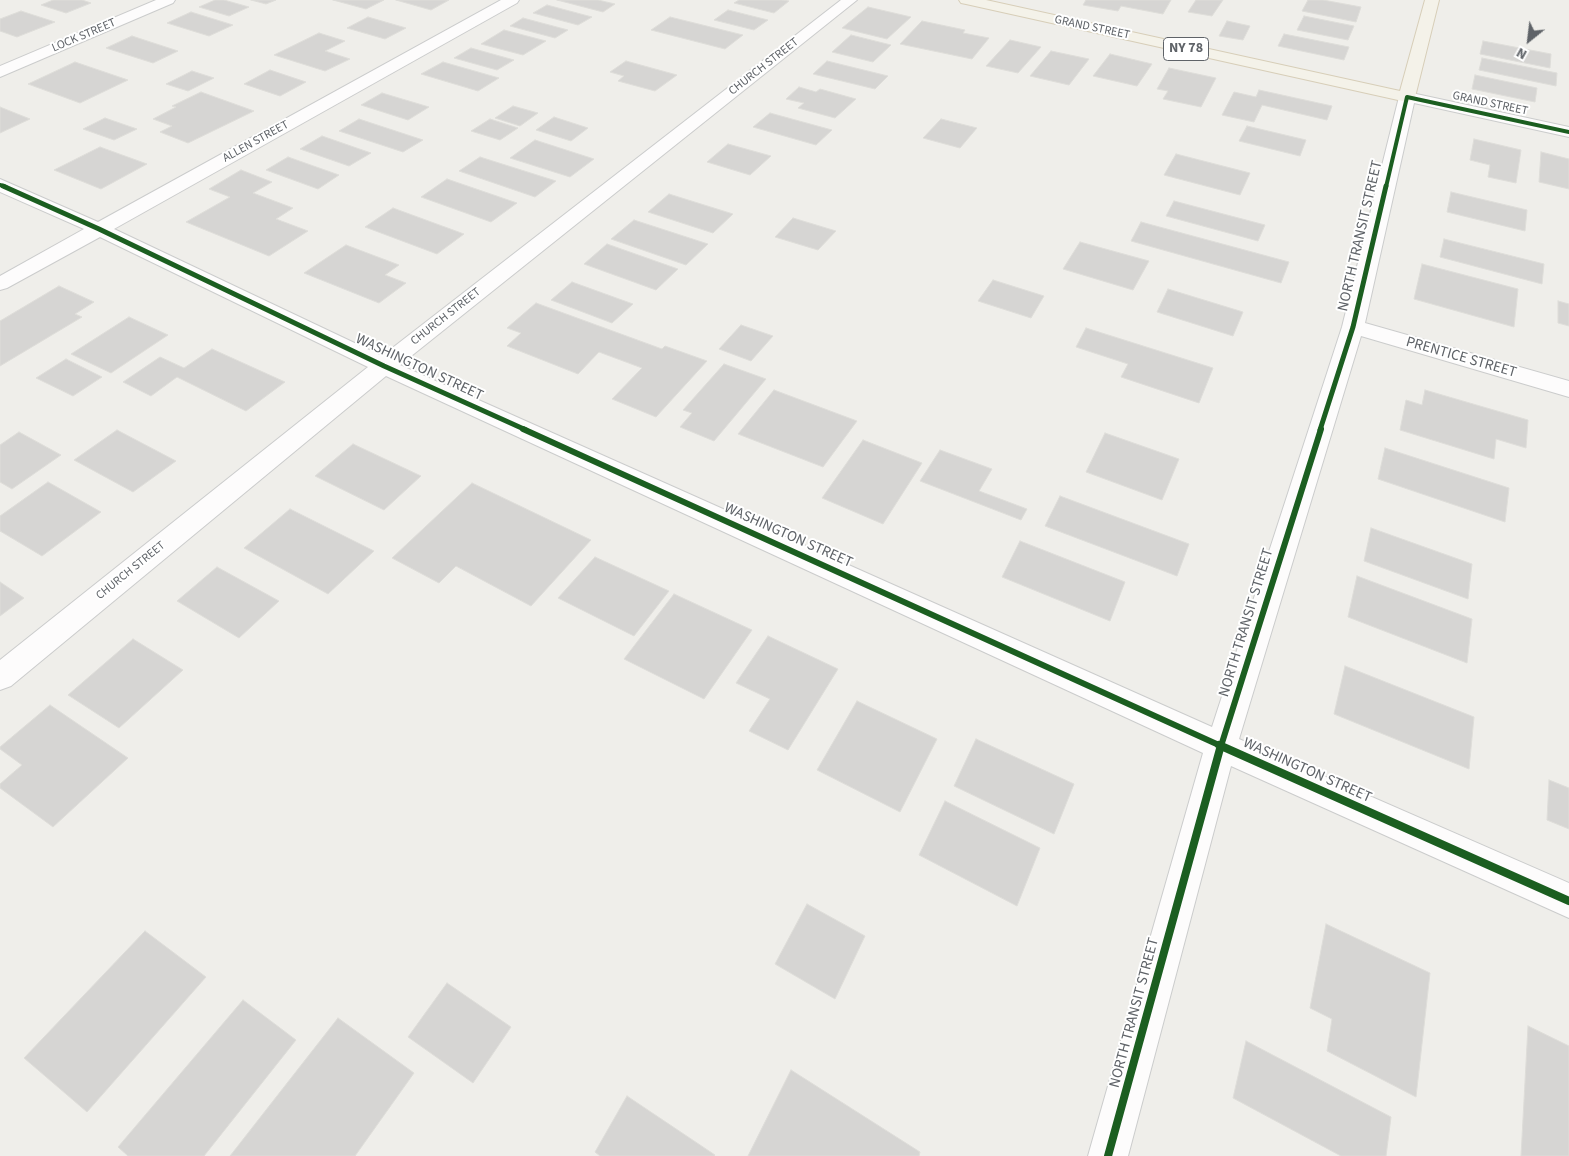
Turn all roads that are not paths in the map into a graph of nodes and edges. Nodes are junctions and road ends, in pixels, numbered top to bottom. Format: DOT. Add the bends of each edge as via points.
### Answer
graph roads {
  1 [pos="168,0"];
  2 [pos="512,0"];
  3 [pos="850,0"];
  4 [pos="966,0"];
  5 [pos="1432,0"];
  6 [pos="0,72"];
  7 [pos="1407,97"];
  8 [pos="1569,132"];
  9 [pos="0,185"];
  10 [pos="99,229"];
  11 [pos="0,284"];
  12 [pos="1352,327"];
  13 [pos="384,366"];
  14 [pos="1569,390"];
  15 [pos="0,677"];
  16 [pos="1221,746"];
  17 [pos="1569,901"];
  18 [pos="1108,1156"];
  1 -- 6 [label="street, LOCK STREET"];
  2 -- 10 [label="street, ALLEN STREET"];
  3 -- 13 [label="street, CHURCH STREET"];
  4 -- 7 [label="main road, GRAND STREET / NY 78"];
  5 -- 7 [label="main road, NORTH TRANSIT STREET"];
  7 -- 8 [label="street, GRAND STREET"];
  7 -- 12 [label="street, NORTH TRANSIT STREET"];
  9 -- 10 [label="street, WASHINGTON STREET"];
  10 -- 11 [label="street, ALLEN STREET"];
  10 -- 13 [label="street, WASHINGTON STREET"];
  12 -- 14 [label="street, PRENTICE STREET"];
  12 -- 16 [label="street, NORTH TRANSIT STREET"];
  13 -- 15 [label="street, CHURCH STREET"];
  13 -- 16 [label="street, WASHINGTON STREET"];
  16 -- 17 [label="street, WASHINGTON STREET"];
  16 -- 18 [label="street, NORTH TRANSIT STREET"];
}
